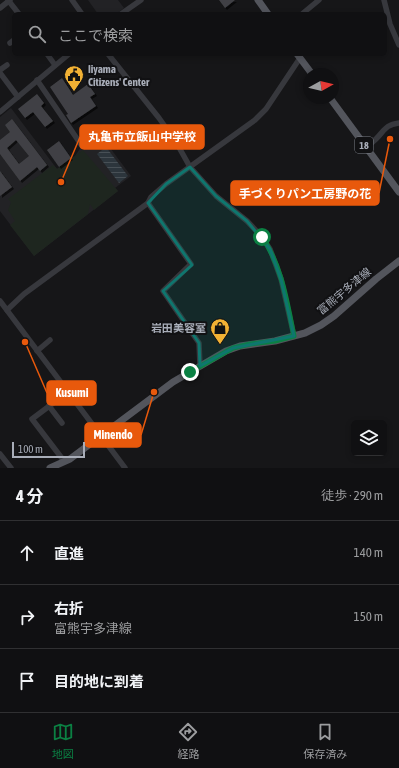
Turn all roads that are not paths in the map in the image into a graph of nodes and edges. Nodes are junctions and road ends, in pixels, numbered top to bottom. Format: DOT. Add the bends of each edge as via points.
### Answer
graph roads {
  1 [pos="9,0"];
  2 [pos="72,0"];
  3 [pos="141,0"];
  4 [pos="258,0"];
  5 [pos="319,0"];
  6 [pos="384,0"];
  7 [pos="0,8"];
  8 [pos="18,12"];
  9 [pos="81,12"];
  10 [pos="124,12"];
  11 [pos="267,12"];
  12 [pos="304,12"];
  13 [pos="399,45"];
  14 [pos="48,56"];
  15 [pos="66,56"];
  16 [pos="110,56"];
  17 [pos="299,56"];
  18 [pos="7,65"];
  19 [pos="55,65"];
  20 [pos="308,68"];
  21 [pos="0,72"];
  22 [pos="37,80"];
  23 [pos="18,97"];
  24 [pos="334,104"];
  25 [pos="0,112"];
  26 [pos="399,123"];
  27 [pos="82,146"];
  28 [pos="366,147"];
  29 [pos="190,167"];
  30 [pos="399,192"];
  31 [pos="148,203"];
  32 [pos="399,261"];
  33 [pos="0,301"];
  34 [pos="7,310"];
  35 [pos="294,336"];
  36 [pos="50,340"];
  37 [pos="37,351"];
  38 [pos="200,366"];
  39 [pos="68,392"];
  40 [pos="49,406"];
  41 [pos="62,423"];
  42 [pos="101,435"];
  43 [pos="0,454"];
  44 [pos="64,462"];
  45 [pos="11,468"];
  46 [pos="50,468"];
  47 [pos="125,468"];
  1 -- 7 [label="street"];
  1 -- 8 [label="street"];
  2 -- 9 [label="street"];
  3 -- 10 [label="street"];
  4 -- 11 [label="main road"];
  5 -- 12 [label="street"];
  6 -- 13 [label="street"];
  14 -- 19 [label="street"];
  15 -- 19 [label="street"];
  16 -- 29 [label="street" via="159,118"];
  17 -- 20 [label="main road"];
  17 -- 29 [label="street" via="266,109 255,120"];
  18 -- 21 [label="street"];
  19 -- 22 [label="street"];
  21 -- 23 [label="street"];
  22 -- 23 [label="street"];
  22 -- 27 [label="street"];
  23 -- 25 [label="street"];
  24 -- 28 [label="main road, 18"];
  26 -- 28 [label="street" via="386,127 376,140"];
  28 -- 30 [label="main road, 18"];
  29 -- 31 [label="street" via="166,184"];
  29 -- 35 [label="street" via="216,196 257,231 270,249 281,279"];
  31 -- 34 [label="street" via="24,294"];
  31 -- 38 [label="street" via="191,264 163,290 199,343"];
  32 -- 35 [label="main road, 富熊宇多津線" via="334,316 305,333"];
  33 -- 34 [label="street"];
  34 -- 37 [label="street"];
  35 -- 38 [label="main road, 富熊宇多津線" via="233,348"];
  36 -- 37 [label="street"];
  37 -- 39 [label="street"];
  38 -- 42 [label="main road, 富熊宇多津線" via="156,394"];
  39 -- 40 [label="street"];
  39 -- 42 [label="street"];
  40 -- 41 [label="street"];
  40 -- 44 [label="street" via="32,419"];
  42 -- 44 [label="main road, 富熊宇多津線"];
  42 -- 47 [label="street"];
  43 -- 45 [label="street"];
  44 -- 46 [label="main road, 富熊宇多津線"];
}
